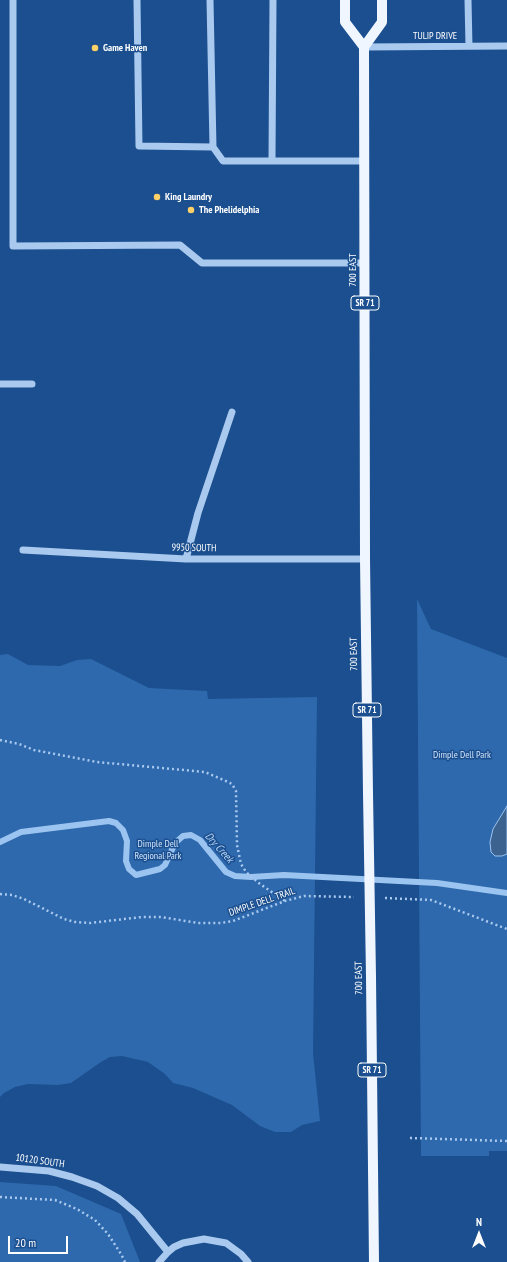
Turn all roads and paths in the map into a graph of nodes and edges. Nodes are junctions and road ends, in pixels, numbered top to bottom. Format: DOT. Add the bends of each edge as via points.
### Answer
graph roads {
  1 [pos="13,0"];
  2 [pos="137,0"];
  3 [pos="210,0"];
  4 [pos="273,0"];
  5 [pos="345,0"];
  6 [pos="382,0"];
  7 [pos="468,0"];
  8 [pos="364,46"];
  9 [pos="469,46"];
  10 [pos="507,46"];
  11 [pos="213,147"];
  12 [pos="272,161"];
  13 [pos="364,161"];
  14 [pos="364,263"];
  15 [pos="0,384"];
  16 [pos="32,384"];
  17 [pos="232,412"];
  18 [pos="23,550"];
  19 [pos="186,558"];
  20 [pos="365,559"];
  21 [pos="0,740"];
  22 [pos="0,894"];
  23 [pos="359,897"];
  24 [pos="383,898"];
  25 [pos="285,901"];
  26 [pos="507,929"];
  27 [pos="410,1138"];
  28 [pos="507,1141"];
  29 [pos="0,1167"];
  30 [pos="0,1196"];
  31 [pos="168,1252"];
  32 [pos="124,1262"];
  33 [pos="159,1262"];
  34 [pos="248,1262"];
  35 [pos="374,1262"];
  1 -- 14 [label="street" via="13,246 180,245 202,263"];
  2 -- 11 [label="street" via="139,146"];
  3 -- 11 [label="street"];
  4 -- 12 [label="street"];
  5 -- 8 [label="main road" via="345,22"];
  6 -- 8 [label="main road" via="382,22"];
  7 -- 9 [label="street"];
  8 -- 9 [label="street, TULIP DRIVE"];
  8 -- 13 [label="main road, 700 EAST / SR 71"];
  9 -- 10 [label="street, TULIP DRIVE"];
  11 -- 12 [label="street" via="223,161"];
  12 -- 13 [label="street"];
  13 -- 14 [label="main road, 700 EAST / SR 71"];
  14 -- 20 [label="main road, 700 EAST / SR 71"];
  15 -- 16 [label="street"];
  17 -- 19 [label="street" via="198,513"];
  18 -- 19 [label="street, 9950 SOUTH"];
  19 -- 20 [label="street, 9950 SOUTH"];
  20 -- 35 [label="main road, 700 EAST / SR 71, bridge"];
  21 -- 25 [label="path" via="49,754 97,762 205,772 232,784 236,791 237,845 241,864 260,884"];
  22 -- 25 [label="path, DIMPLE DELL TRAIL" via="24,899 64,919 90,923 142,917 221,923 233,921"];
  23 -- 25 [label="path, DIMPLE DELL TRAIL" via="304,896"];
  24 -- 26 [label="path" via="431,900"];
  27 -- 28 [label="path"];
  29 -- 31 [label="street, 10120 SOUTH" via="49,1171 72,1176 97,1186 118,1198 137,1214"];
  30 -- 32 [label="path" via="55,1200 77,1209 95,1220 108,1234"];
  31 -- 33 [label="street"];
  31 -- 34 [label="street" via="183,1243 204,1239 216,1240 234,1248"];
}
